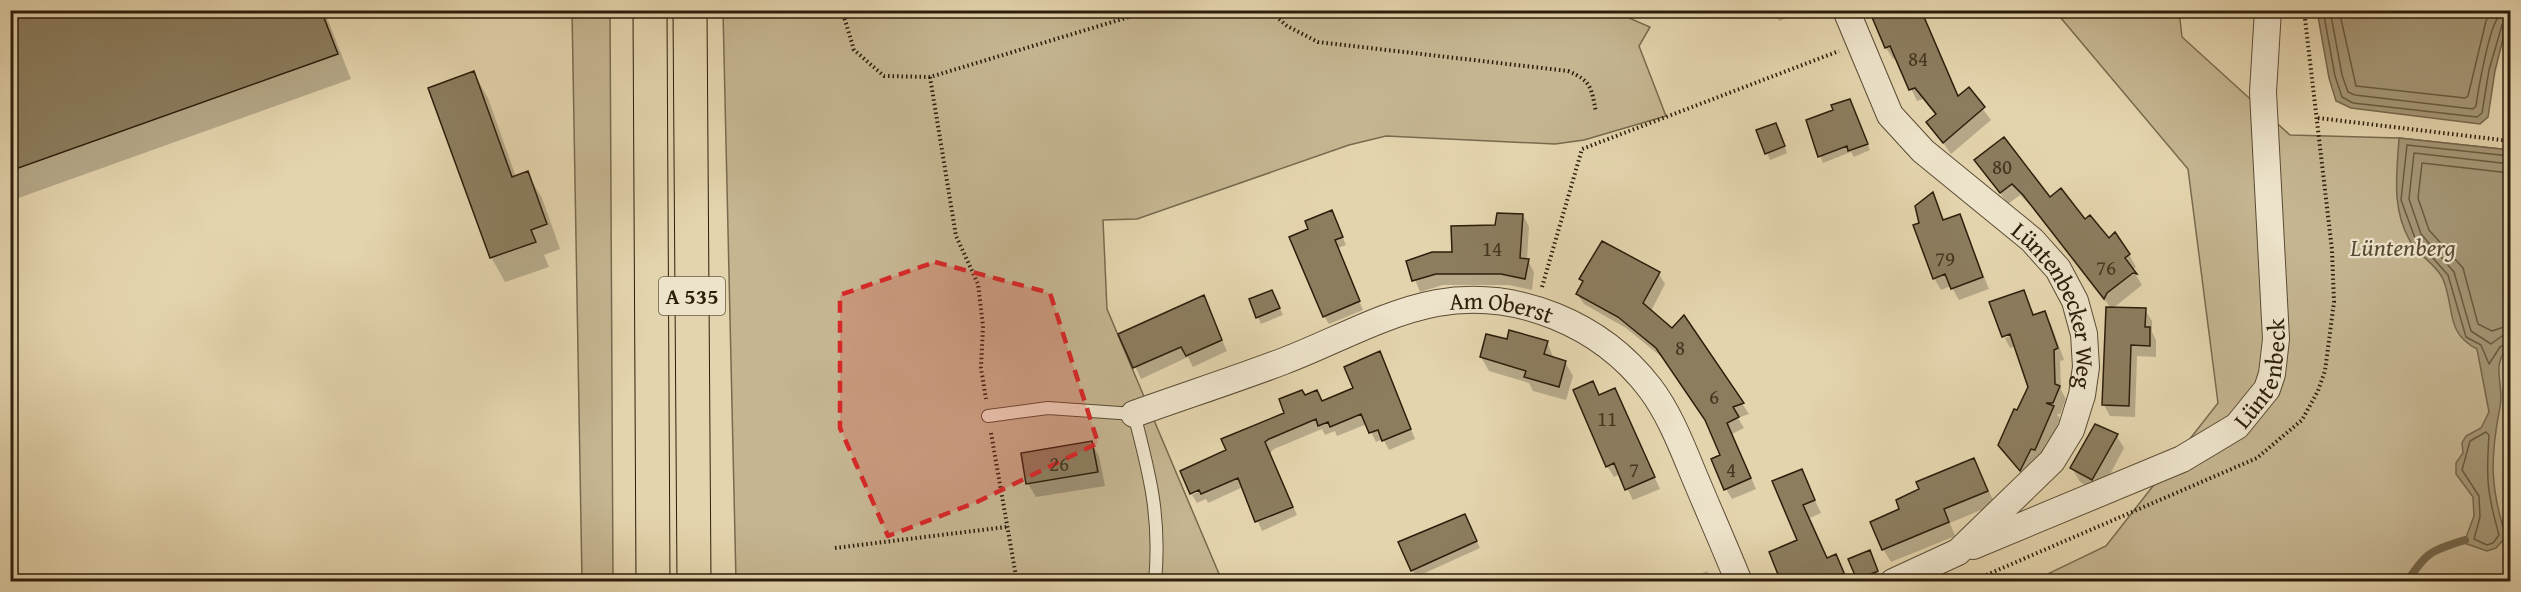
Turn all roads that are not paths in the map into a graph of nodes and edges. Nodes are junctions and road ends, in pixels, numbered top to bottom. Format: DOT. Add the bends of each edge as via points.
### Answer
graph roads {
  1 [pos="650,10"];
  2 [pos="690,10"];
  3 [pos="1846,10"];
  4 [pos="2268,10"];
  5 [pos="1134,414"];
  6 [pos="988,416"];
  7 [pos="1959,552"];
  8 [pos="653,582"];
  9 [pos="694,582"];
  10 [pos="1155,582"];
  11 [pos="1739,582"];
  12 [pos="1893,582"];
  1 -- 8 [label="highway, A 535"];
  2 -- 9 [label="highway, A 535"];
  3 -- 7 [label="street, Lüntenbecker Weg" via="1890,115 1923,151 2032,240 2058,269 2075,302 2084,334 2086,367 2071,430 2052,461"];
  4 -- 7 [label="street, Lüntenbeck" via="2263,92 2276,339 2267,389 2237,426 2182,459"];
  5 -- 6 [label="lane" via="1048,408"];
  5 -- 10 [label="lane" via="1153,486 1159,542"];
  5 -- 11 [label="street, Am Oberst" via="1284,361 1381,320 1437,303 1486,301 1536,308 1585,329 1626,361 1651,389 1672,423"];
  7 -- 12 [label="street, Lüntenbecker Weg"];
}
